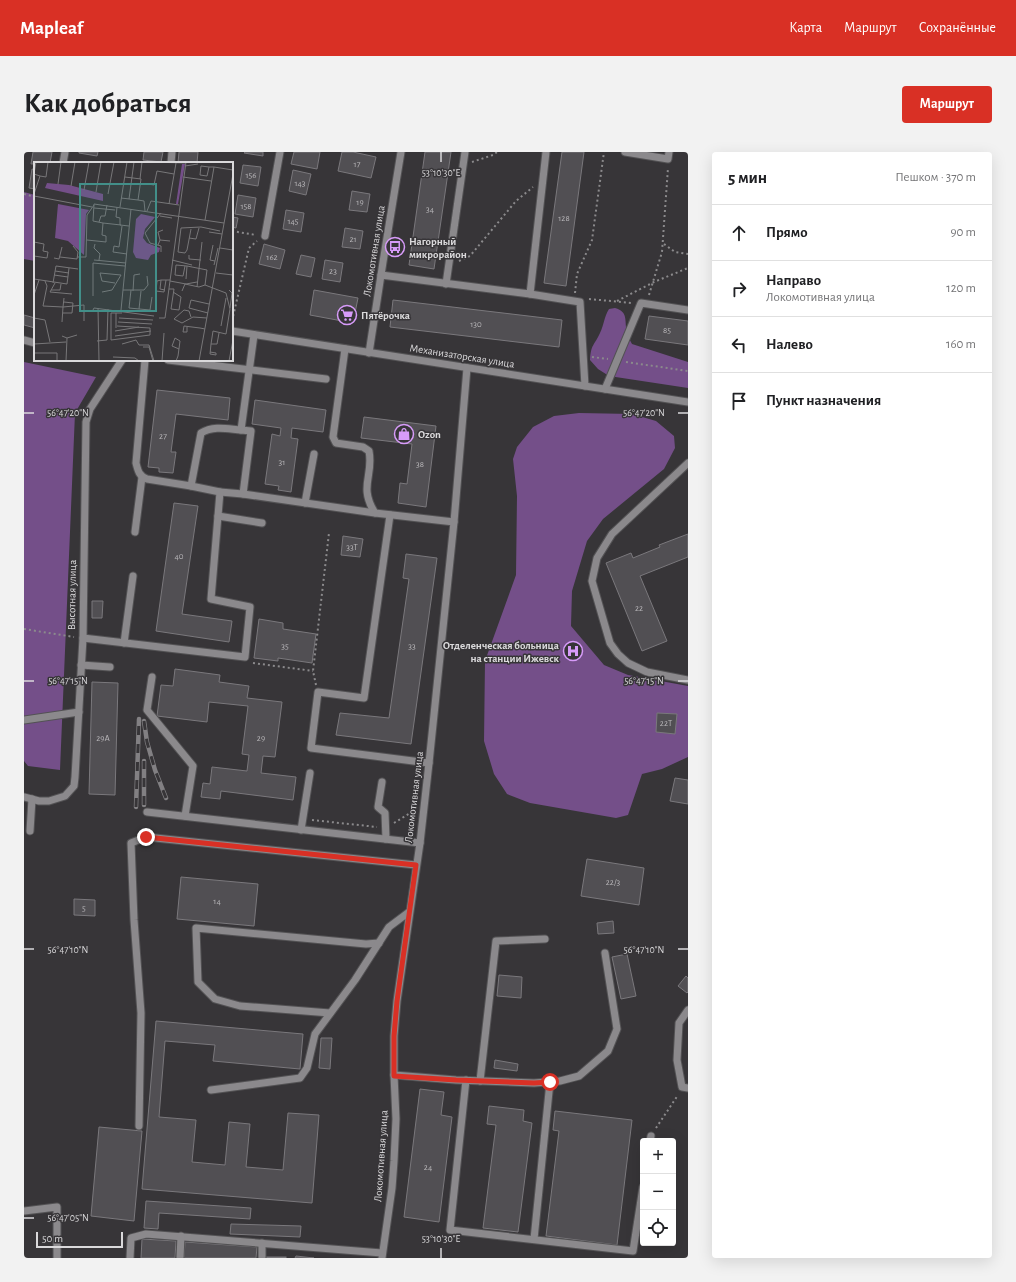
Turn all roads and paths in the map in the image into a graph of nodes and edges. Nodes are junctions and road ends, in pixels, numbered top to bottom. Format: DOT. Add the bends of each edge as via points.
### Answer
graph roads {
  1 [pos="65,152"];
  2 [pos="172,152"];
  3 [pos="280,152"];
  4 [pos="401,152"];
  5 [pos="465,152"];
  6 [pos="497,152"];
  7 [pos="546,152"];
  8 [pos="604,152"];
  9 [pos="625,152"];
  10 [pos="668,156"];
  11 [pos="63,162"];
  12 [pos="171,162"];
  13 [pos="463,165"];
  14 [pos="543,177"];
  15 [pos="24,194"];
  16 [pos="34,197"];
  17 [pos="233,231"];
  18 [pos="265,236"];
  19 [pos="663,244"];
  20 [pos="688,254"];
  21 [pos="449,266"];
  22 [pos="688,268"];
  23 [pos="381,275"];
  24 [pos="654,282"];
  25 [pos="446,284"];
  26 [pos="530,294"];
  27 [pos="575,297"];
  28 [pos="589,299"];
  29 [pos="616,301"];
  30 [pos="643,304"];
  31 [pos="688,310"];
  32 [pos="233,317"];
  33 [pos="233,331"];
  34 [pos="254,335"];
  35 [pos="24,340"];
  36 [pos="34,343"];
  37 [pos="345,349"];
  38 [pos="369,353"];
  39 [pos="583,356"];
  40 [pos="617,360"];
  41 [pos="121,361"];
  42 [pos="145,361"];
  43 [pos="177,361"];
  44 [pos="467,368"];
  45 [pos="250,369"];
  46 [pos="688,371"];
  47 [pos="326,379"];
  48 [pos="585,386"];
  49 [pos="605,389"];
  50 [pos="688,402"];
  51 [pos="241,430"];
  52 [pos="314,454"];
  53 [pos="688,464"];
  54 [pos="142,477"];
  55 [pos="192,486"];
  56 [pos="220,492"];
  57 [pos="243,494"];
  58 [pos="305,503"];
  59 [pos="375,512"];
  60 [pos="390,515"];
  61 [pos="218,516"];
  62 [pos="454,522"];
  63 [pos="262,523"];
  64 [pos="135,532"];
  65 [pos="329,533"];
  66 [pos="133,576"];
  67 [pos="24,629"];
  68 [pos="83,638"];
  69 [pos="124,643"];
  70 [pos="245,657"];
  71 [pos="81,665"];
  72 [pos="110,667"];
  73 [pos="313,671"];
  74 [pos="152,677"];
  75 [pos="688,680"];
  76 [pos="318,692"];
  77 [pos="79,712"];
  78 [pos="24,720"];
  79 [pos="429,762"];
  80 [pos="310,773"];
  81 [pos="382,782"];
  82 [pos="27,798"];
  83 [pos="147,812"];
  84 [pos="185,816"];
  85 [pos="301,830"];
  86 [pos="30,831"];
  87 [pos="386,839"];
  88 [pos="420,843"];
  89 [pos="416,865"];
  90 [pos="409,912"];
  91 [pos="545,938"];
  92 [pos="379,943"];
  93 [pos="605,953"];
  94 [pos="688,1010"];
  95 [pos="330,1013"];
  96 [pos="394,1076"];
  97 [pos="466,1080"];
  98 [pos="480,1081"];
  99 [pos="550,1082"];
  100 [pos="685,1088"];
  101 [pos="211,1090"];
  102 [pos="139,1126"];
  103 [pos="650,1138"];
  104 [pos="640,1206"];
  105 [pos="24,1211"];
  106 [pos="181,1236"];
  107 [pos="534,1239"];
  108 [pos="262,1243"];
  109 [pos="382,1255"];
  110 [pos="57,1258"];
  111 [pos="130,1258"];
  112 [pos="180,1258"];
  113 [pos="262,1258"];
  1 -- 11 [label="street"];
  2 -- 12 [label="street"];
  3 -- 18 [label="street"];
  4 -- 23 [label="street, Локомотивная улица"];
  5 -- 13 [label="street"];
  6 -- 13 [label="path"];
  7 -- 14 [label="street"];
  8 -- 27 [label="path" via="592,240 577,274"];
  9 -- 10 [label="street"];
  10 -- 19 [label="path"];
  13 -- 21 [label="street"];
  14 -- 21 [label="path" via="516,201 470,256"];
  14 -- 26 [label="street"];
  15 -- 16 [label="path"];
  17 -- 18 [label="path"];
  18 -- 32 [label="path" via="249,248"];
  19 -- 20 [label="path" via="675,252"];
  19 -- 24 [label="path"];
  21 -- 25 [label="street"];
  22 -- 24 [label="path"];
  23 -- 25 [label="street"];
  23 -- 38 [label="street, Локомотивная улица"];
  24 -- 29 [label="path"];
  24 -- 30 [label="path"];
  25 -- 26 [label="street"];
  26 -- 39 [label="street" via="580,302"];
  28 -- 29 [label="path"];
  29 -- 30 [label="path"];
  30 -- 31 [label="street"];
  30 -- 40 [label="street"];
  33 -- 34 [label="street, Механизаторская улица"];
  34 -- 37 [label="street, Механизаторская улица"];
  34 -- 45 [label="street"];
  35 -- 36 [label="street"];
  37 -- 38 [label="street, Механизаторская улица"];
  37 -- 59 [label="street" via="333,437 336,443 363,447 369,451 366,488"];
  38 -- 44 [label="street, Механизаторская улица"];
  39 -- 40 [label="path"];
  39 -- 48 [label="street"];
  40 -- 46 [label="path"];
  40 -- 49 [label="street"];
  41 -- 68 [label="street, Высотная улица" via="90,409 86,422"];
  42 -- 54 [label="street" via="136,463 138,474"];
  43 -- 45 [label="street"];
  44 -- 48 [label="street, Механизаторская улица"];
  44 -- 62 [label="street, Локомотивная улица"];
  45 -- 47 [label="street"];
  45 -- 51 [label="street"];
  48 -- 49 [label="street, Механизаторская улица"];
  49 -- 50 [label="street, Механизаторская улица"];
  51 -- 55 [label="street" via="216,428 202,433"];
  51 -- 57 [label="street" via="251,431"];
  52 -- 58 [label="street"];
  53 -- 75 [label="street" via="612,534 597,558 592,580 610,643 618,654 628,663 647,672"];
  54 -- 55 [label="street"];
  54 -- 64 [label="street"];
  55 -- 56 [label="street"];
  56 -- 57 [label="street"];
  56 -- 61 [label="street"];
  57 -- 58 [label="street"];
  58 -- 59 [label="street"];
  59 -- 60 [label="street"];
  60 -- 62 [label="street"];
  60 -- 76 [label="street" via="364,698"];
  61 -- 63 [label="street"];
  61 -- 70 [label="street" via="211,599 250,607"];
  62 -- 79 [label="street, Локомотивная улица"];
  65 -- 73 [label="path"];
  66 -- 69 [label="street"];
  67 -- 68 [label="path"];
  68 -- 69 [label="street"];
  68 -- 71 [label="street, Высотная улица"];
  69 -- 70 [label="street"];
  70 -- 73 [label="path" via="248,662"];
  71 -- 72 [label="street"];
  71 -- 77 [label="street, Высотная улица"];
  73 -- 76 [label="path"];
  74 -- 84 [label="street" via="147,710 193,766"];
  76 -- 79 [label="street" via="311,748"];
  77 -- 78 [label="street"];
  77 -- 82 [label="street, Высотная улица" via="74,786 65,796 49,801"];
  79 -- 88 [label="street, Локомотивная улица"];
  80 -- 85 [label="street"];
  81 -- 87 [label="street" via="378,807 385,813"];
  82 -- 86 [label="street"];
  83 -- 84 [label="street"];
  84 -- 85 [label="street"];
  85 -- 87 [label="street"];
  87 -- 88 [label="street"];
  88 -- 89 [label="street, Локомотивная улица"];
  89 -- 90 [label="street, Локомотивная улица"];
  89 -- 102 [label="street" via="146,837 131,844 141,1013"];
  90 -- 92 [label="street" via="389,928"];
  90 -- 96 [label="street, Локомотивная улица" via="397,1001"];
  91 -- 98 [label="street" via="496,941"];
  92 -- 95 [label="street"];
  92 -- 95 [label="street" via="366,944 196,928 198,982 214,999 240,1006"];
  93 -- 99 [label="street" via="617,1029 608,1051 579,1076"];
  94 -- 100 [label="street" via="679,1023 677,1060"];
  95 -- 101 [label="street" via="315,1034 307,1068 300,1078"];
  96 -- 97 [label="street"];
  96 -- 109 [label="street, Локомотивная улица" via="394,1162"];
  97 -- 98 [label="street"];
  97 -- 107 [label="street" via="450,1230"];
  98 -- 99 [label="street"];
  99 -- 107 [label="street"];
  100 -- 103 [label="path"];
  104 -- 107 [label="street" via="633,1250"];
  105 -- 110 [label="street" via="57,1207"];
  106 -- 108 [label="street"];
  106 -- 111 [label="street" via="146,1234 131,1238"];
  106 -- 112 [label="street"];
  108 -- 109 [label="street"];
  108 -- 113 [label="street"];
}
